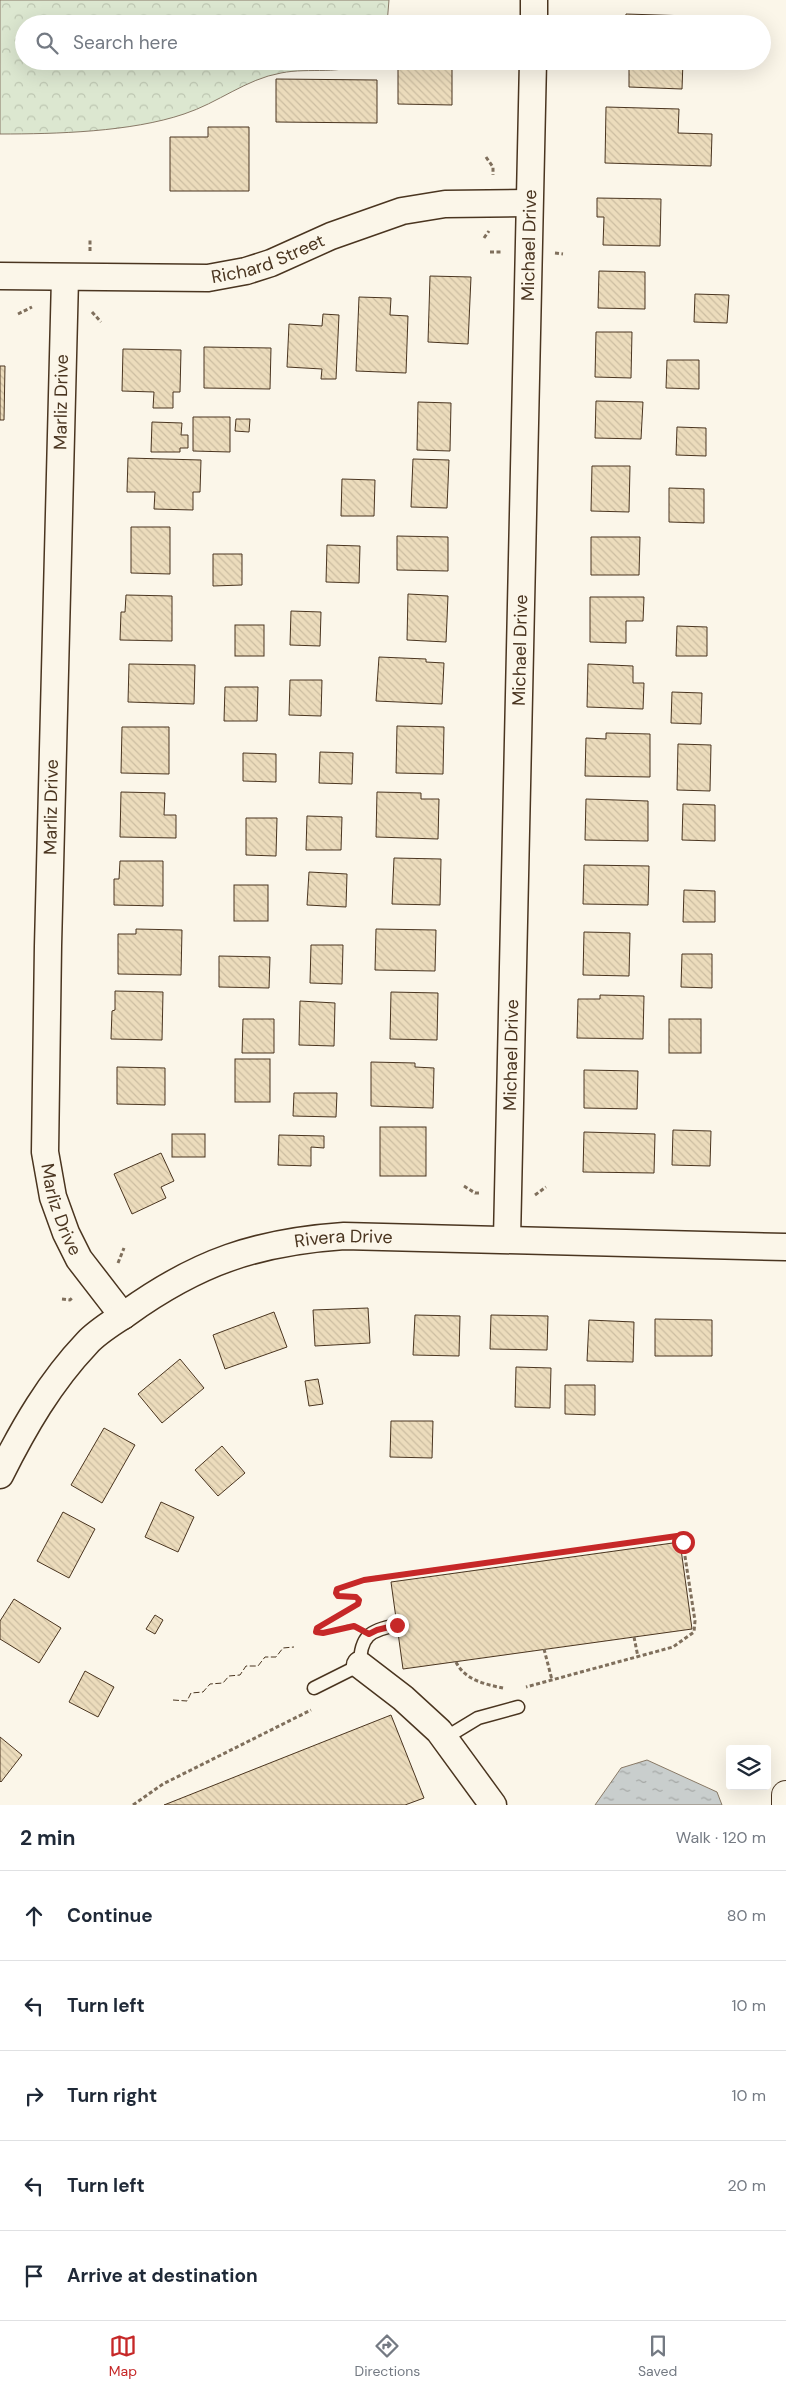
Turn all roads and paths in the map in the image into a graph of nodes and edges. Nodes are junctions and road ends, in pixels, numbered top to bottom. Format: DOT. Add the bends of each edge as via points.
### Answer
graph roads {
  1 [pos="534,0"];
  2 [pos="534,15"];
  3 [pos="533,70"];
  4 [pos="529,203"];
  5 [pos="0,276"];
  6 [pos="64,278"];
  7 [pos="507,1239"];
  8 [pos="786,1247"];
  9 [pos="123,1316"];
  10 [pos="0,1475"];
  11 [pos="397,1625"];
  12 [pos="369,1634"];
  13 [pos="634,1637"];
  14 [pos="544,1650"];
  15 [pos="638,1657"];
  16 [pos="456,1662"];
  17 [pos="351,1669"];
  18 [pos="552,1680"];
  19 [pos="314,1688"];
  20 [pos="505,1688"];
  21 [pos="524,1688"];
  22 [pos="518,1707"];
  23 [pos="445,1738"];
  24 [pos="786,1795"];
  25 [pos="133,1805"];
  26 [pos="493,1805"];
  27 [pos="786,1805"];
  1 -- 2 [label="street"];
  3 -- 4 [label="street, Michael Drive"];
  4 -- 6 [label="street, Richard Street" via="445,204 402,211 339,233 272,263 218,276"];
  4 -- 7 [label="street, Michael Drive"];
  5 -- 6 [label="street, Richard Street"];
  6 -- 9 [label="street, Marliz Drive" via="45,1152 53,1198 66,1234 79,1259"];
  7 -- 8 [label="street, Rivera Drive"];
  7 -- 9 [label="street, Rivera Drive" via="344,1236 309,1238 258,1248 196,1269 161,1288"];
  9 -- 10 [label="street, Rivera Drive" via="88,1341 59,1376 26,1423"];
  11 -- 12 [label="lane"];
  12 -- 15 [label="path" via="354,1626 316,1632 317,1628 358,1604 356,1597 338,1596 337,1589 387,1575 682,1537 695,1628 672,1646"];
  12 -- 17 [label="lane" via="362,1642"];
  13 -- 15 [label="path"];
  14 -- 18 [label="path"];
  15 -- 18 [label="path"];
  16 -- 20 [label="path" via="478,1682"];
  17 -- 19 [label="lane"];
  17 -- 23 [label="street" via="424,1715"];
  17 -- 25 [label="path" via="311,1709 163,1784"];
  18 -- 21 [label="path"];
  22 -- 23 [label="lane" via="478,1718"];
  23 -- 26 [label="street"];
  24 -- 27 [label="main road"];
}
